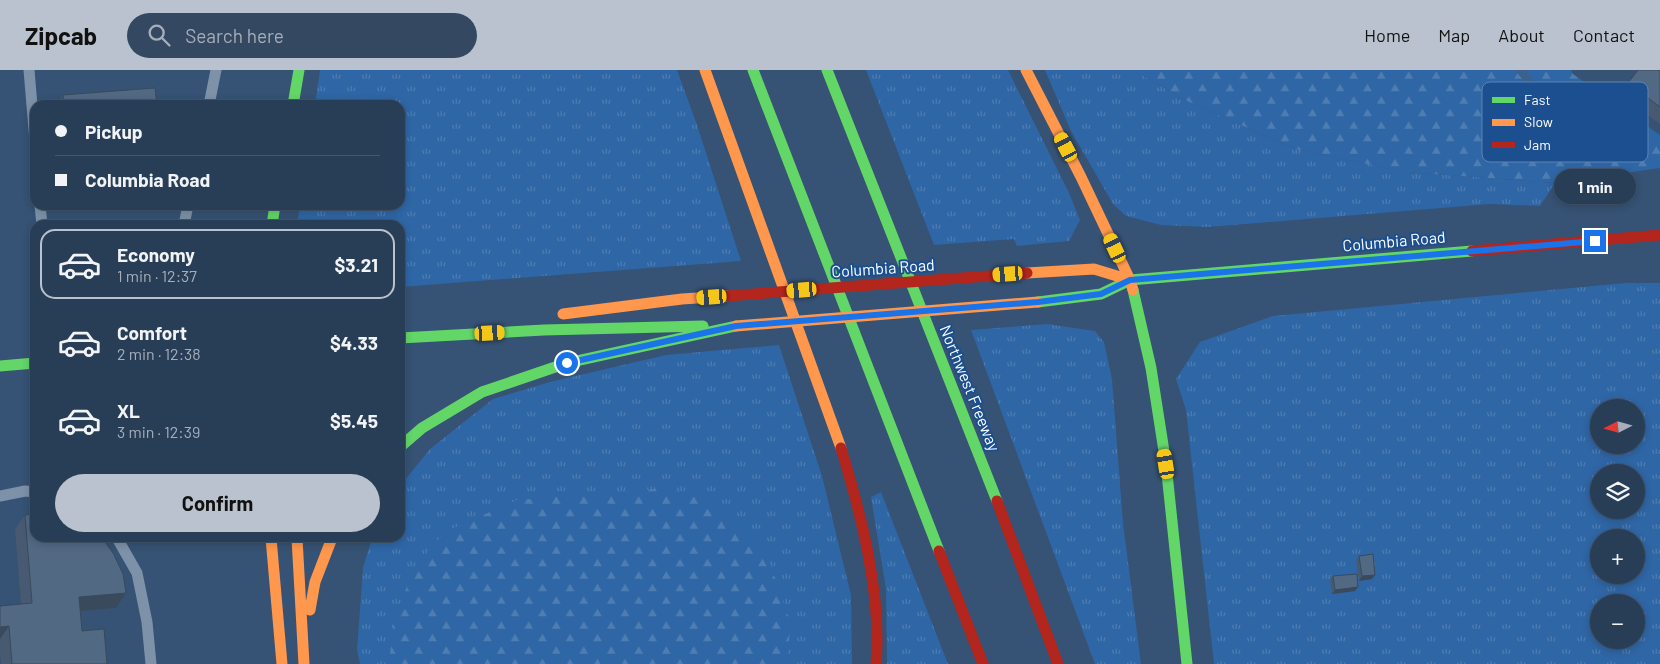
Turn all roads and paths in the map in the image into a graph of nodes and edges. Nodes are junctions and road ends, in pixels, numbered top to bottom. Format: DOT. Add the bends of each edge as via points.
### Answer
graph roads {
  1 [pos="29,70"];
  2 [pos="216,70"];
  3 [pos="299,70"];
  4 [pos="705,70"];
  5 [pos="753,70"];
  6 [pos="827,70"];
  7 [pos="1026,70"];
  8 [pos="32,100"];
  9 [pos="209,100"];
  10 [pos="294,100"];
  11 [pos="1660,235"];
  12 [pos="1130,280"];
  13 [pos="548,316"];
  14 [pos="519,320"];
  15 [pos="736,326"];
  16 [pos="405,335"];
  17 [pos="405,336"];
  18 [pos="30,363"];
  19 [pos="0,366"];
  20 [pos="405,443"];
  21 [pos="30,492"];
  22 [pos="0,496"];
  23 [pos="119,542"];
  24 [pos="271,542"];
  25 [pos="297,542"];
  26 [pos="330,542"];
  27 [pos="303,649"];
  28 [pos="151,664"];
  29 [pos="282,664"];
  30 [pos="304,664"];
  31 [pos="876,664"];
  32 [pos="983,664"];
  33 [pos="1058,664"];
  34 [pos="1187,664"];
  1 -- 8 [label="lane"];
  2 -- 9 [label="lane"];
  3 -- 10 [label="main road"];
  4 -- 31 [label="main road" via="838,437 857,501 870,569 878,639"];
  5 -- 32 [label="main road"];
  6 -- 33 [label="main road, Northwest Freeway" via="996,497"];
  7 -- 12 [label="main road" via="1082,177"];
  11 -- 12 [label="main road, Columbia Road"];
  12 -- 13 [label="main road, Columbia Road, bridge" via="1094,269 1027,273 682,299"];
  12 -- 15 [label="main road, Columbia Road, bridge" via="1101,294 1038,302"];
  12 -- 34 [label="main road" via="1151,368 1166,464"];
  14 -- 16 [label="main road, Columbia Road"];
  15 -- 17 [label="main road, Columbia Road"];
  15 -- 20 [label="main road" via="567,363 482,392 422,428"];
  18 -- 19 [label="main road"];
  21 -- 22 [label="lane"];
  23 -- 28 [label="lane" via="137,573"];
  24 -- 29 [label="main road"];
  25 -- 27 [label="main road"];
  26 -- 27 [label="main road" via="315,582"];
  27 -- 30 [label="main road"];
}
